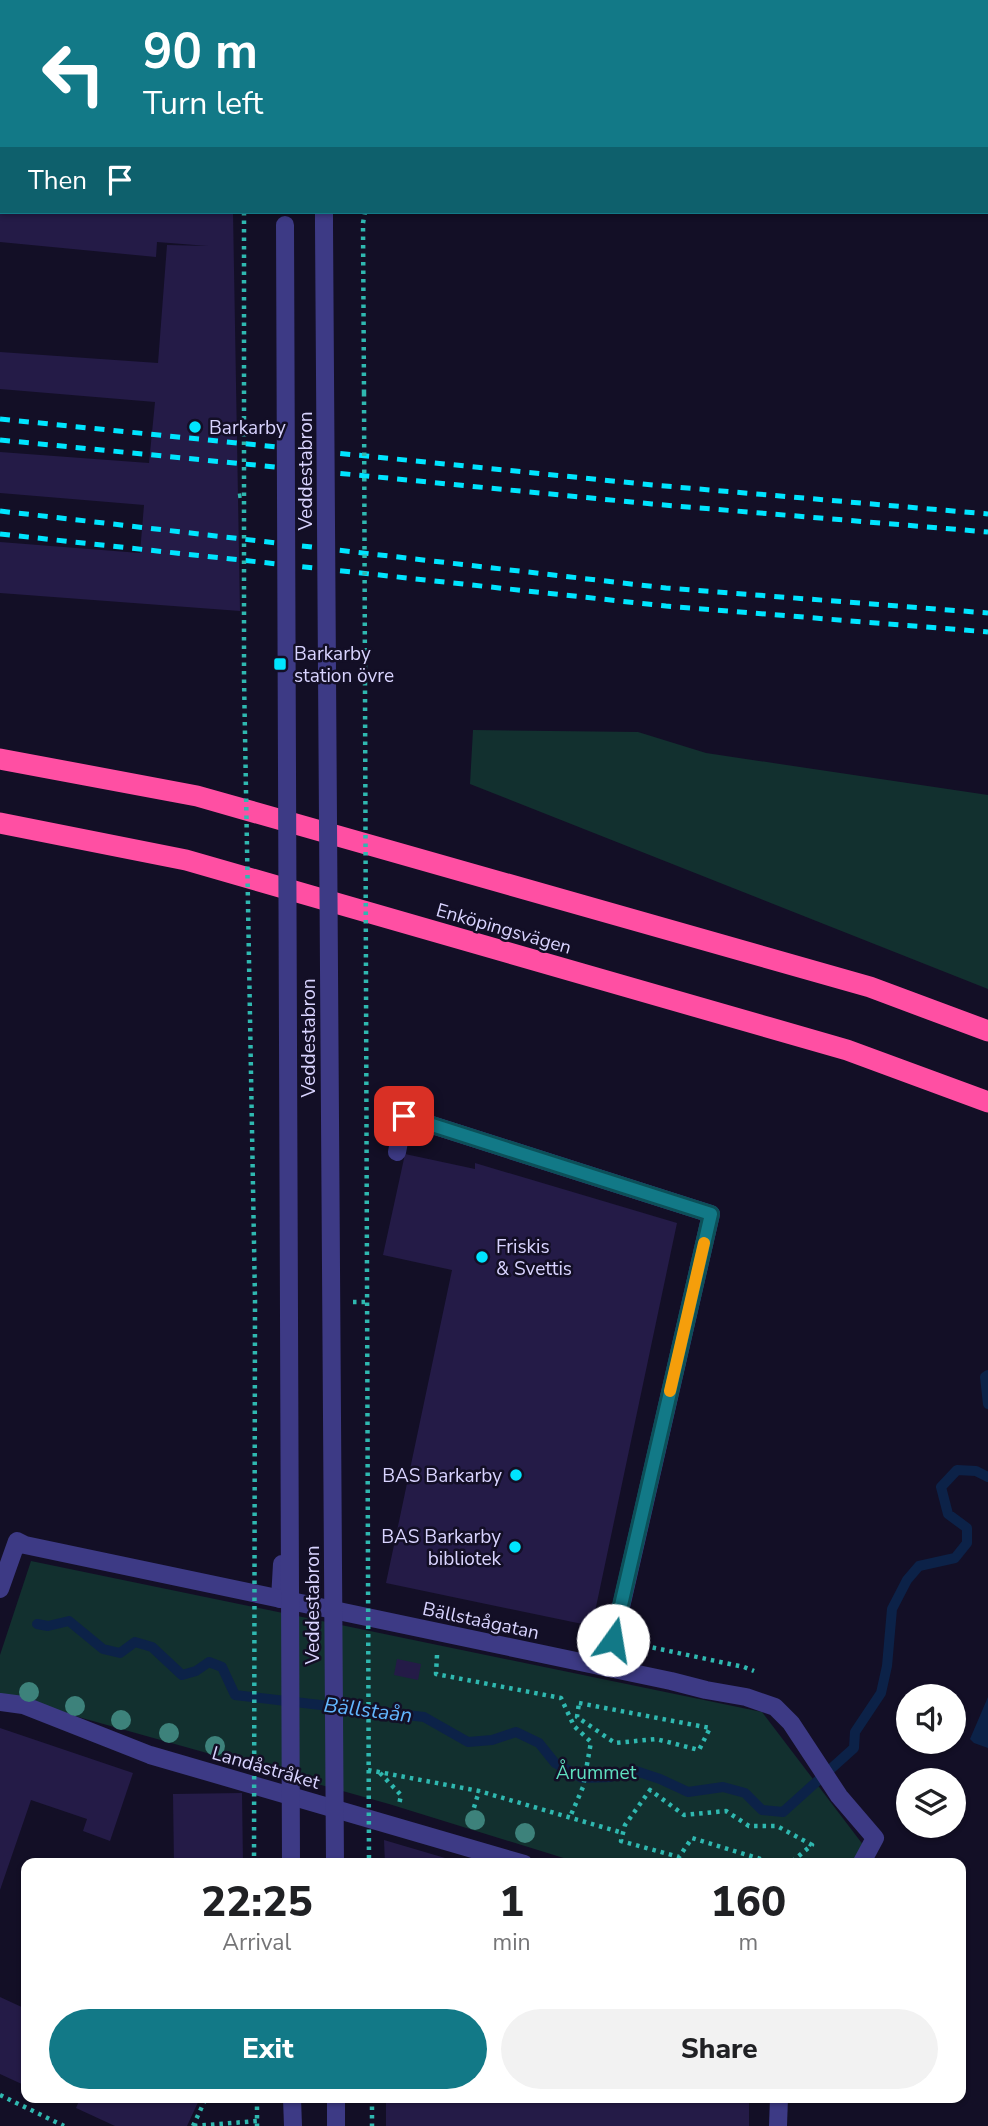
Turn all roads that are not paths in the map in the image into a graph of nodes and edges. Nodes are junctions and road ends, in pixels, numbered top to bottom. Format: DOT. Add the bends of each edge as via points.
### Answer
graph roads {
  1 [pos="285,218"];
  2 [pos="324,219"];
  3 [pos="0,760"];
  4 [pos="0,823"];
  5 [pos="988,1031"];
  6 [pos="988,1102"];
  7 [pos="397,1152"];
  8 [pos="282,1563"];
  9 [pos="0,1589"];
  10 [pos="280,1599"];
  11 [pos="607,1668"];
  12 [pos="0,1702"];
  13 [pos="291,1858"];
  14 [pos="335,1858"];
  15 [pos="504,1858"];
  16 [pos="864,1858"];
  17 [pos="292,2103"];
  18 [pos="336,2103"];
  19 [pos="779,2103"];
  20 [pos="293,2126"];
  21 [pos="337,2126"];
  22 [pos="778,2126"];
  1 -- 13 [label="street, Veddestabron, bridge"];
  2 -- 14 [label="street, Veddestabron, bridge"];
  3 -- 5 [label="highway" via="197,796 870,987"];
  4 -- 6 [label="highway, Enköpingsvägen" via="186,860 847,1050"];
  7 -- 11 [label="street" via="404,1116 711,1214"];
  8 -- 10 [label="street"];
  9 -- 10 [label="street, Bällstaågatan" via="16,1541"];
  10 -- 11 [label="street, Bällstaågatan"];
  11 -- 16 [label="street, Bällstaågatan" via="775,1707 875,1838"];
  12 -- 15 [label="street, Landåstråket" via="23,1705 150,1755"];
  17 -- 20 [label="street"];
  18 -- 21 [label="street"];
  19 -- 22 [label="street"];
}
